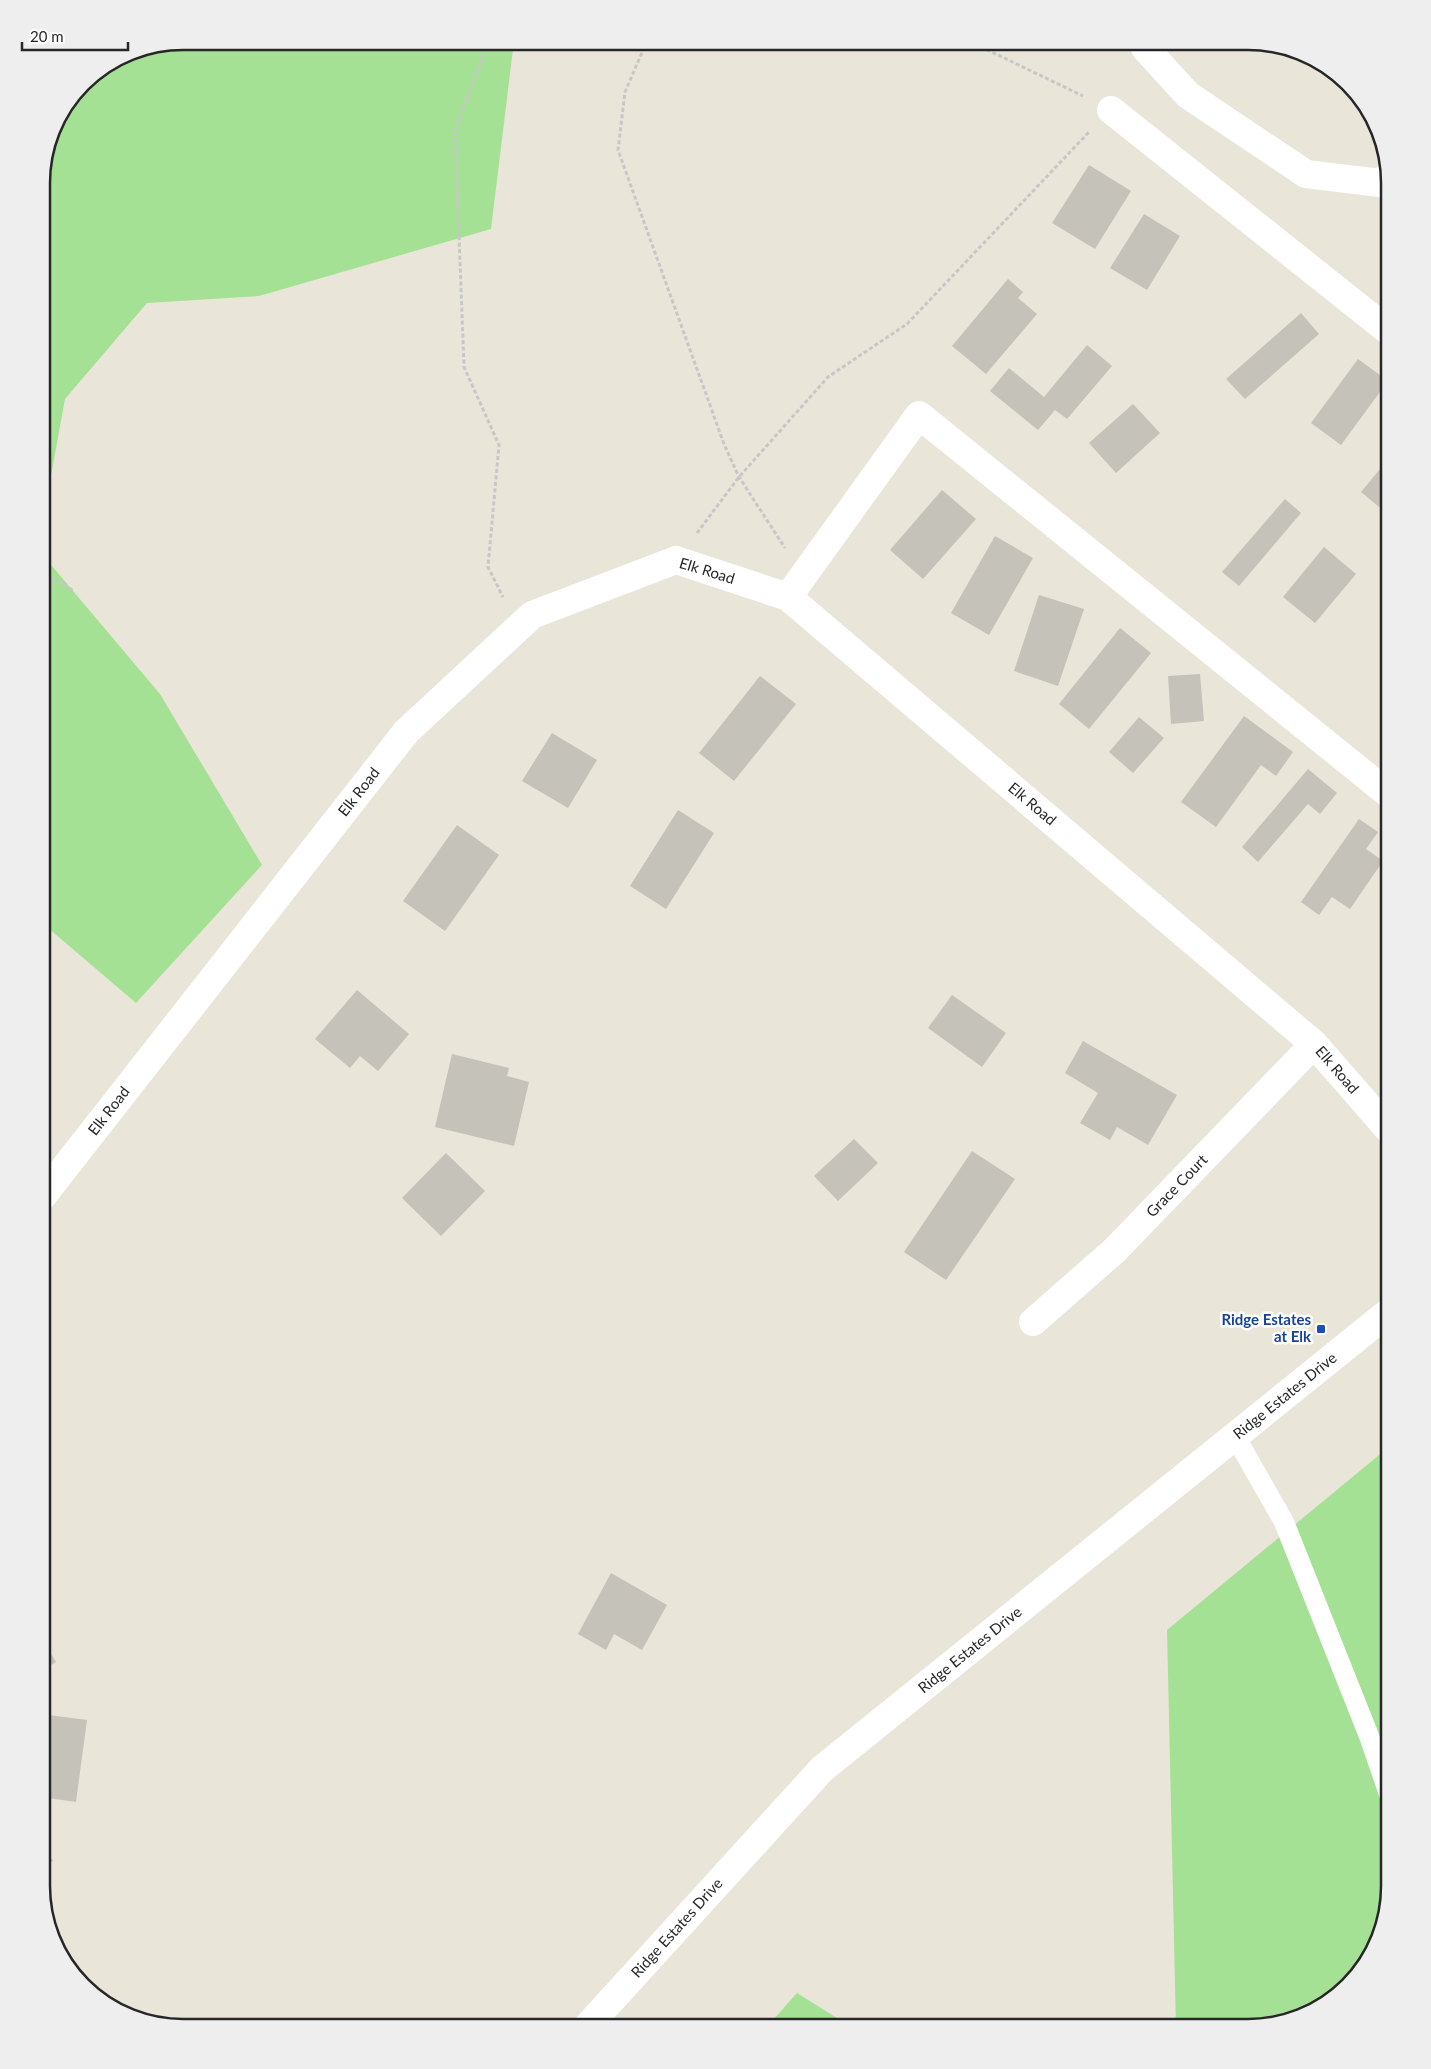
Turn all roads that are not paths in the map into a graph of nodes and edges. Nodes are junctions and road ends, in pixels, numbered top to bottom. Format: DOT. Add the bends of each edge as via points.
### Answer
graph roads {
  1 [pos="1147,50"];
  2 [pos="1111,110"];
  3 [pos="1381,182"];
  4 [pos="1381,325"];
  5 [pos="788,598"];
  6 [pos="1381,788"];
  7 [pos="1314,1044"];
  8 [pos="1381,1121"];
  9 [pos="50,1187"];
  10 [pos="1381,1318"];
  11 [pos="1033,1322"];
  12 [pos="1235,1436"];
  13 [pos="1381,1770"];
  14 [pos="594,2019"];
  1 -- 3 [label="street" via="1188,95 1306,174"];
  2 -- 4 [label="street"];
  5 -- 6 [label="street" via="919,415"];
  5 -- 7 [label="street, Elk Road"];
  5 -- 9 [label="street, Elk Road" via="676,560 532,615 406,732"];
  7 -- 8 [label="street, Elk Road"];
  7 -- 11 [label="street, Grace Court" via="1115,1250"];
  10 -- 12 [label="street, Ridge Estates Drive"];
  12 -- 13 [label="lane" via="1284,1522"];
  12 -- 14 [label="street, Ridge Estates Drive" via="822,1770"];
}
